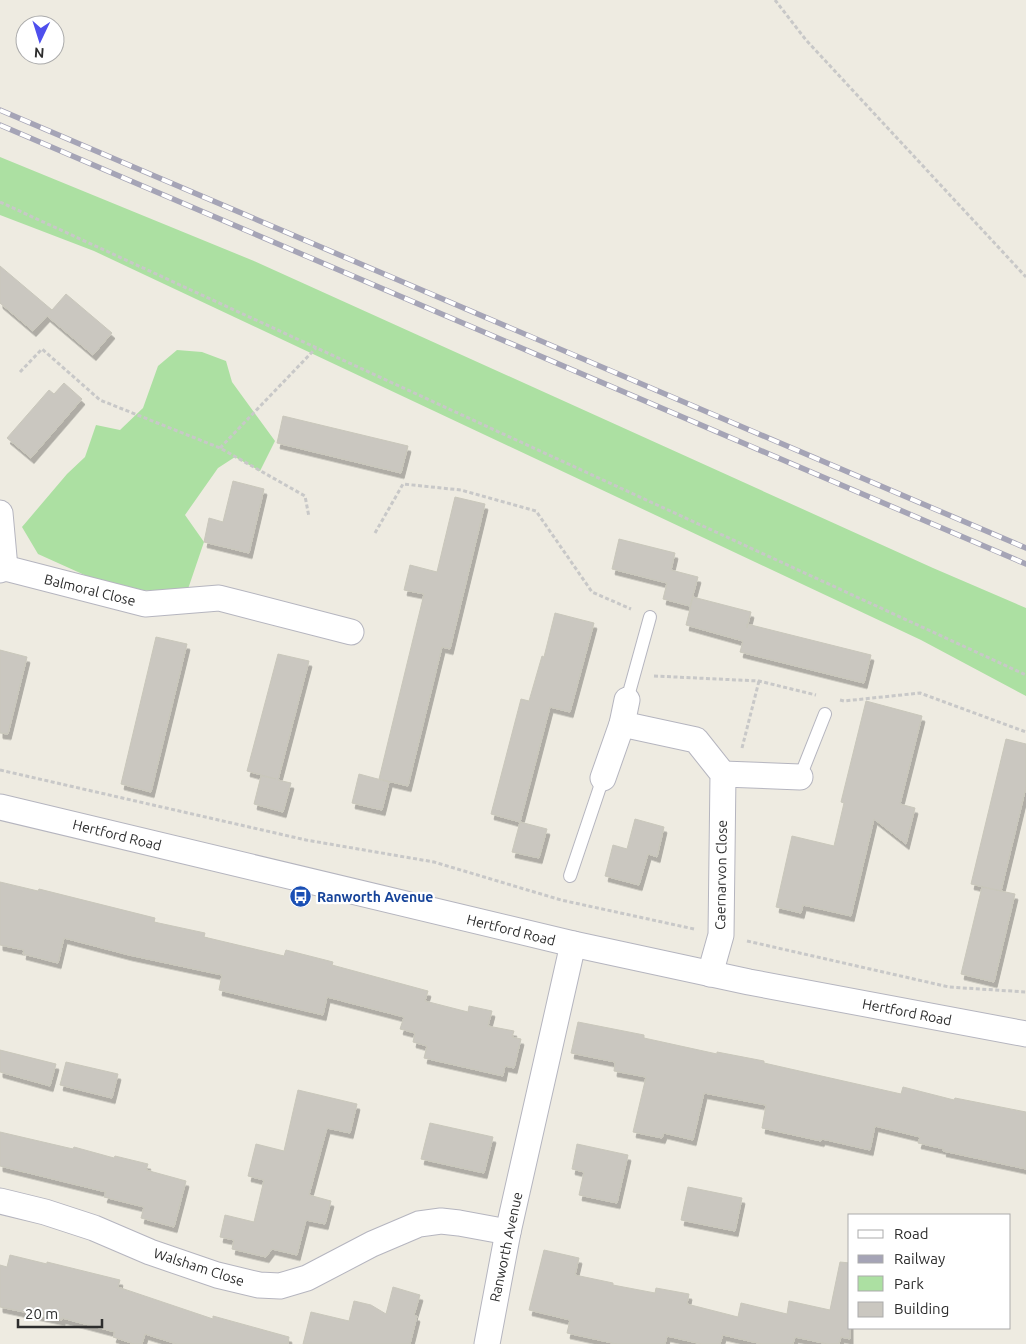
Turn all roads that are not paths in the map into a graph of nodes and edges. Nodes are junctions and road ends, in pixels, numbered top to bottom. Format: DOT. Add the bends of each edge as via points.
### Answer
graph roads {
  1 [pos="0,513"];
  2 [pos="2,569"];
  3 [pos="650,617"];
  4 [pos="351,632"];
  5 [pos="627,700"];
  6 [pos="825,714"];
  7 [pos="622,724"];
  8 [pos="729,775"];
  9 [pos="602,778"];
  10 [pos="800,778"];
  11 [pos="0,807"];
  12 [pos="570,876"];
  13 [pos="573,944"];
  14 [pos="710,974"];
  15 [pos="1026,1034"];
  16 [pos="1,1206"];
  17 [pos="508,1232"];
  18 [pos="487,1344"];
  1 -- 2 [label="street, Balmoral Close"];
  2 -- 4 [label="street, Balmoral Close" via="145,604 219,598"];
  3 -- 5 [label="lane"];
  5 -- 7 [label="street"];
  6 -- 10 [label="lane"];
  7 -- 8 [label="street" via="696,740"];
  7 -- 9 [label="street"];
  8 -- 10 [label="street"];
  8 -- 14 [label="street, Caernarvon Close" via="720,935"];
  9 -- 12 [label="lane"];
  11 -- 13 [label="street, Hertford Road"];
  13 -- 14 [label="street, Hertford Road"];
  13 -- 17 [label="street, Ranworth Avenue"];
  14 -- 15 [label="street, Hertford Road"];
  16 -- 17 [label="street, Walsham Close" via="45,1212 217,1275 259,1285 280,1286 307,1278 419,1224 441,1221"];
  17 -- 18 [label="street, Ranworth Avenue"];
}
